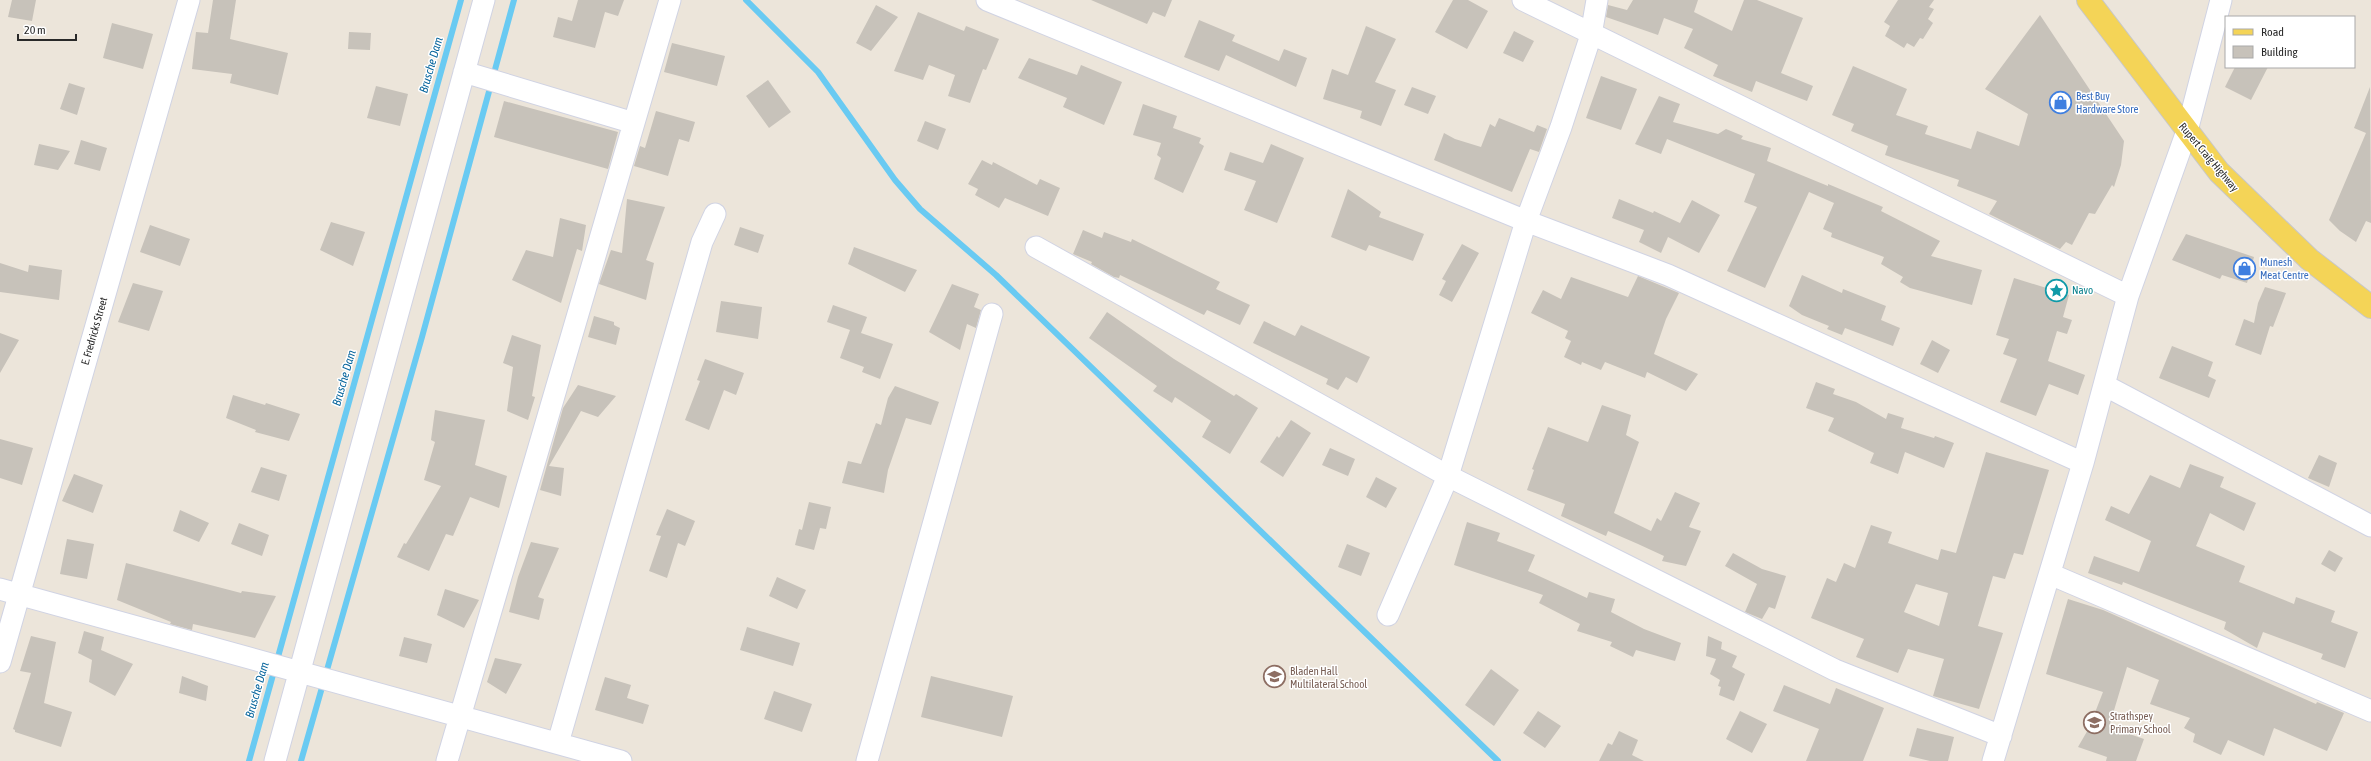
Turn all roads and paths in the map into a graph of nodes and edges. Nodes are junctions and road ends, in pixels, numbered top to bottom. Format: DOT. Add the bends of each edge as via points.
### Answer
graph roads {
  1 [pos="189,0"];
  2 [pos="484,0"];
  3 [pos="670,0"];
  4 [pos="987,0"];
  5 [pos="1524,0"];
  6 [pos="1597,0"];
  7 [pos="2088,0"];
  8 [pos="2221,0"];
  9 [pos="1591,35"];
  10 [pos="464,72"];
  11 [pos="634,123"];
  12 [pos="2187,131"];
  13 [pos="715,214"];
  14 [pos="1526,221"];
  15 [pos="1036,247"];
  16 [pos="2128,296"];
  17 [pos="2371,308"];
  18 [pos="992,314"];
  19 [pos="2104,385"];
  20 [pos="2083,463"];
  21 [pos="1448,476"];
  22 [pos="2371,526"];
  23 [pos="2050,574"];
  24 [pos="10,591"];
  25 [pos="1388,615"];
  26 [pos="0,662"];
  27 [pos="300,672"];
  28 [pos="2371,711"];
  29 [pos="460,716"];
  30 [pos="2001,736"];
  31 [pos="563,750"];
  32 [pos="275,761"];
  33 [pos="447,761"];
  34 [pos="621,761"];
  35 [pos="867,761"];
  36 [pos="1993,761"];
  1 -- 24 [label="street, E. Fredricks Street"];
  2 -- 10 [label="street"];
  3 -- 11 [label="street"];
  4 -- 14 [label="street"];
  5 -- 9 [label="street"];
  6 -- 9 [label="street"];
  7 -- 12 [label="main road, Rupert Craig Highway"];
  8 -- 12 [label="street"];
  9 -- 14 [label="street" via="1561,127"];
  9 -- 16 [label="street"];
  10 -- 11 [label="street"];
  10 -- 27 [label="street"];
  11 -- 29 [label="street"];
  12 -- 16 [label="street"];
  12 -- 17 [label="main road, Rupert Craig Highway" via="2238,192 2309,259"];
  13 -- 31 [label="street" via="702,242"];
  14 -- 20 [label="street" via="1668,275"];
  14 -- 21 [label="street"];
  15 -- 21 [label="street"];
  16 -- 19 [label="street"];
  18 -- 35 [label="street"];
  19 -- 20 [label="street"];
  19 -- 22 [label="street"];
  20 -- 23 [label="street"];
  21 -- 25 [label="street"];
  21 -- 30 [label="street" via="1835,670"];
  23 -- 28 [label="street"];
  23 -- 30 [label="street"];
  24 -- 26 [label="street, E. Fredricks Street"];
  24 -- 27 [label="street"];
  27 -- 29 [label="street"];
  27 -- 32 [label="street"];
  29 -- 31 [label="street"];
  29 -- 33 [label="street"];
  30 -- 36 [label="street"];
  31 -- 34 [label="street"];
}
